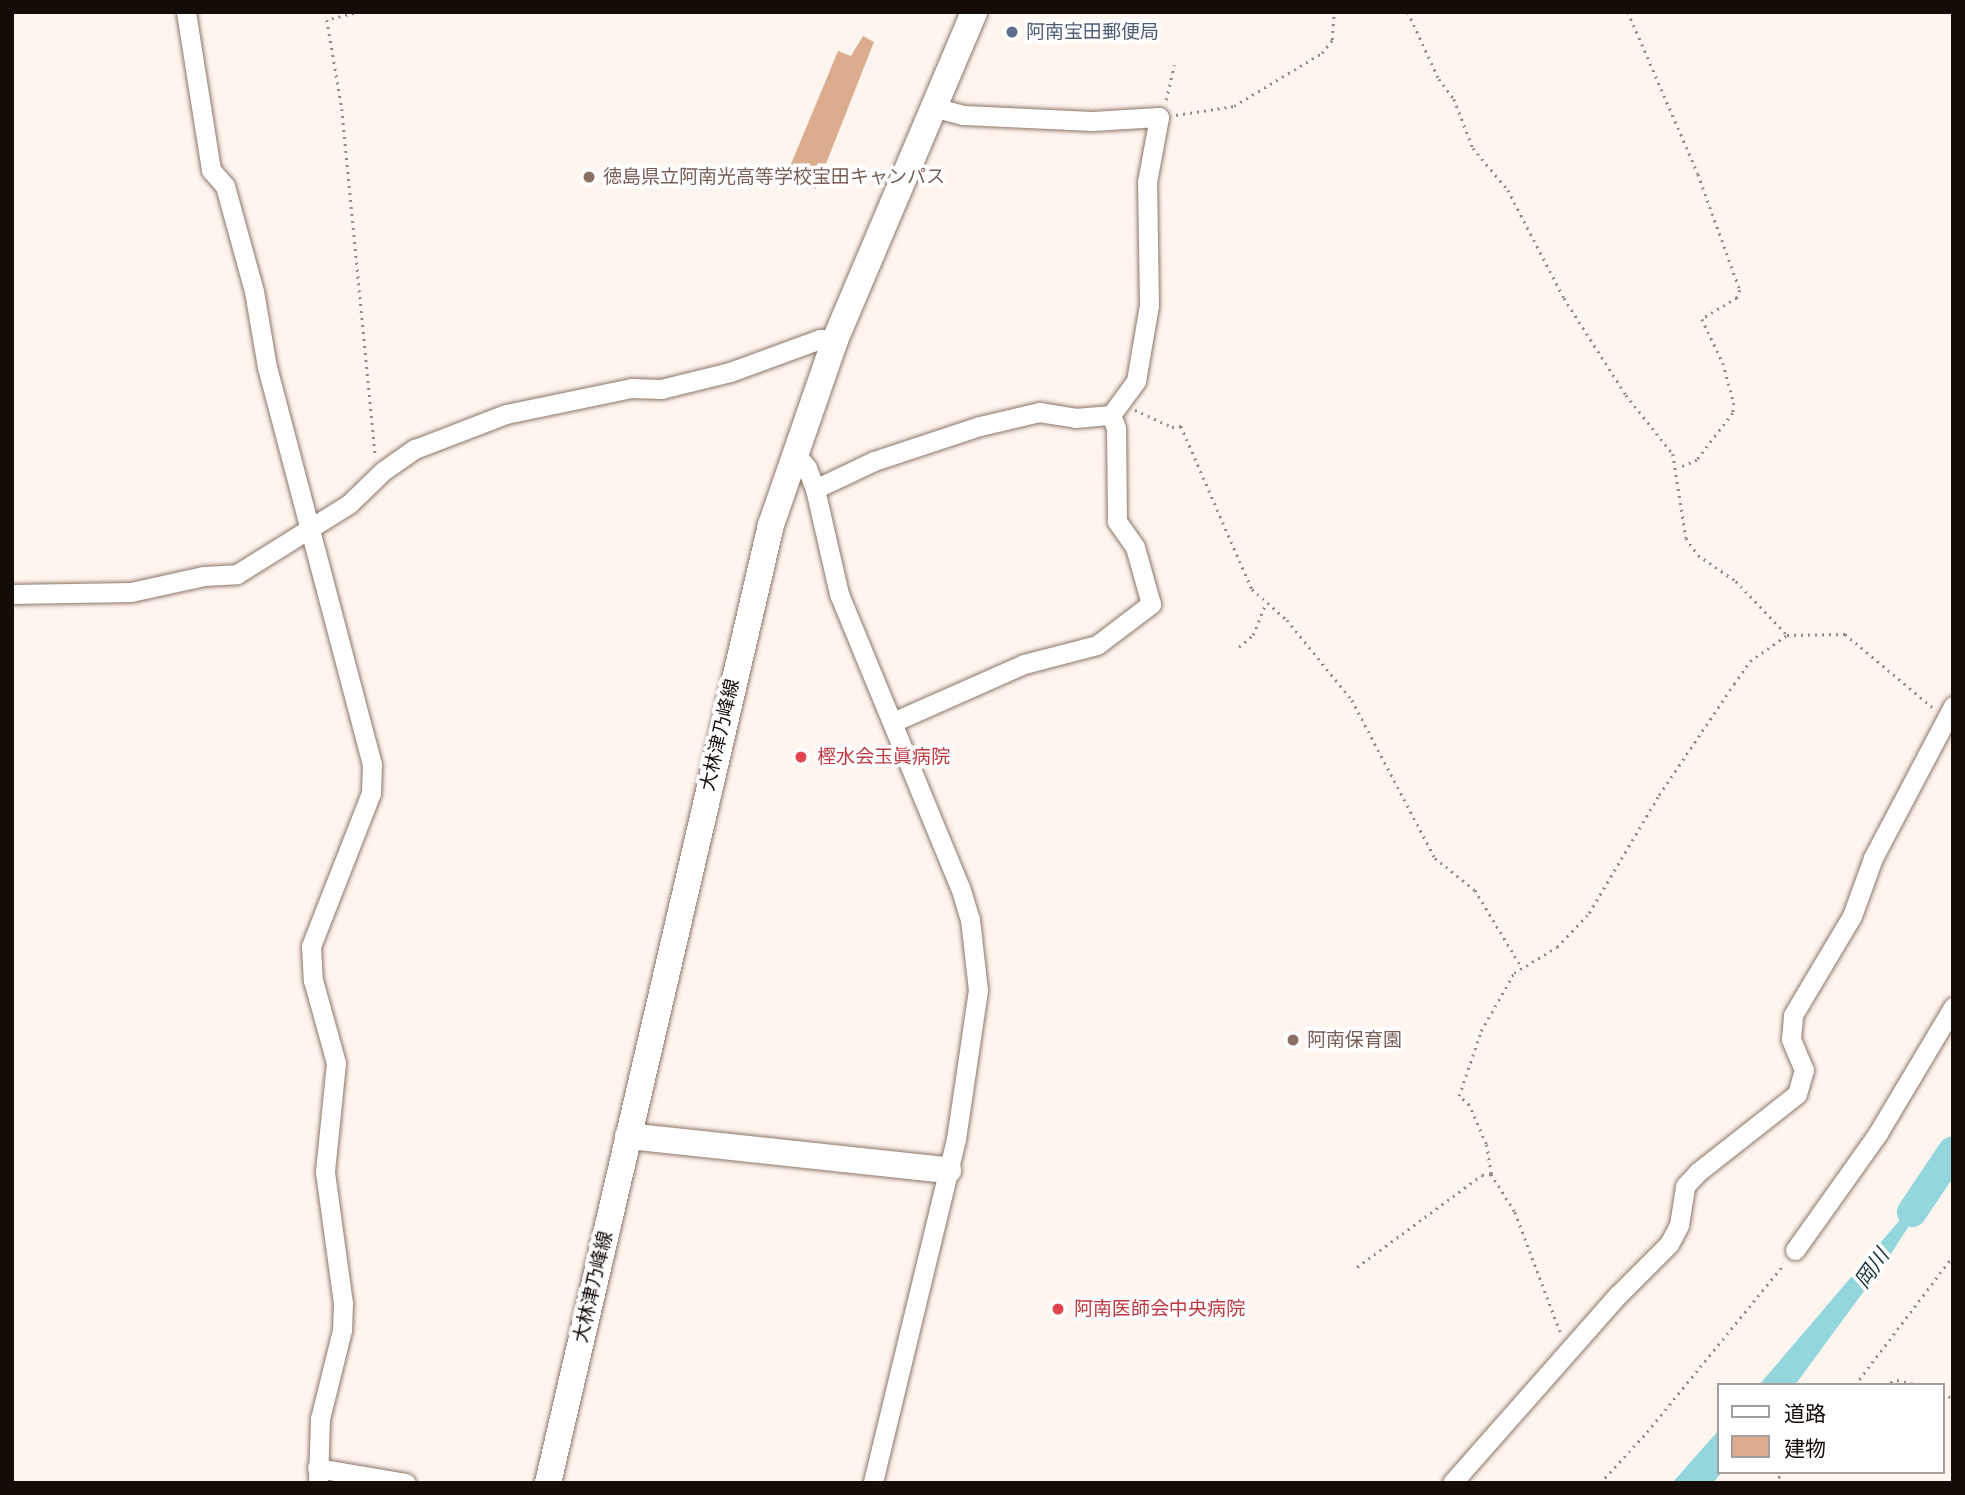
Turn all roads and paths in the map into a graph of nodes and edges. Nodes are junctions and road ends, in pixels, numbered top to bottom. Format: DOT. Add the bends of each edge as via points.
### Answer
graph roads {
  1 [pos="186,12"];
  2 [pos="361,12"];
  3 [pos="974,12"];
  4 [pos="1334,12"];
  5 [pos="1408,12"];
  6 [pos="1628,12"];
  7 [pos="1174,65"];
  8 [pos="934,107"];
  9 [pos="1159,117"];
  10 [pos="835,340"];
  11 [pos="1117,409"];
  12 [pos="794,453"];
  13 [pos="1679,468"];
  14 [pos="383,471"];
  15 [pos="815,489"];
  16 [pos="313,527"];
  17 [pos="12,594"];
  18 [pos="1265,605"];
  19 [pos="1787,635"];
  20 [pos="1239,647"];
  21 [pos="1949,712"];
  22 [pos="893,722"];
  23 [pos="1522,968"];
  24 [pos="1953,1007"];
  25 [pos="628,1136"];
  26 [pos="948,1170"];
  27 [pos="1491,1174"];
  28 [pos="1795,1250"];
  29 [pos="1953,1256"];
  30 [pos="1357,1267"];
  31 [pos="1570,1349"];
  32 [pos="1857,1383"];
  33 [pos="1889,1383"];
  34 [pos="1910,1383"];
  35 [pos="317,1476"];
  36 [pos="406,1483"];
  37 [pos="548,1483"];
  38 [pos="873,1483"];
  39 [pos="1452,1483"];
  40 [pos="1600,1483"];
  1 -- 16 [label="street" via="211,170 225,186 254,290 267,367"];
  2 -- 14 [label="path" via="327,20 342,109 375,458"];
  3 -- 8 [label="main road, 大林津乃峰線"];
  4 -- 9 [label="path" via="1332,40 1322,53 1234,106"];
  5 -- 13 [label="path" via="1439,79 1454,99 1473,148 1508,190 1564,298"];
  6 -- 13 [label="path" via="1698,174 1740,290 1737,298 1702,320 1723,363 1734,403 1732,413 1697,460"];
  7 -- 9 [label="path" via="1173,85"];
  8 -- 9 [label="street" via="963,115 1092,121"];
  8 -- 10 [label="main road, 大林津乃峰線"];
  9 -- 11 [label="street" via="1147,182 1149,305 1136,381"];
  10 -- 12 [label="main road, 大林津乃峰線"];
  10 -- 14 [label="street" via="820,339 730,372 661,389 631,388 535,405 415,450"];
  11 -- 15 [label="street" via="1075,418 1040,412 980,426 874,461"];
  11 -- 18 [label="path" via="1181,426 1232,550"];
  11 -- 22 [label="street" via="1117,521 1135,547 1151,604 1097,645 1024,664"];
  12 -- 15 [label="street" via="807,468"];
  12 -- 25 [label="main road, 大林津乃峰線" via="747,617"];
  13 -- 19 [label="path" via="1686,538 1698,555 1736,582"];
  14 -- 16 [label="street" via="349,505"];
  15 -- 22 [label="street" via="839,594"];
  16 -- 17 [label="street" via="237,574 204,576 131,592"];
  16 -- 35 [label="street" via="372,764 371,793 311,946 313,980 336,1063 325,1172 343,1303 342,1330 320,1419"];
  18 -- 20 [label="path" via="1253,635"];
  18 -- 23 [label="path" via="1287,620 1352,700 1435,858 1475,890"];
  19 -- 21 [label="path" via="1845,634"];
  19 -- 23 [label="path" via="1750,661 1659,795 1590,913 1557,947"];
  21 -- 31 [label="street" via="1873,858 1852,916 1793,1015 1791,1039 1804,1070 1797,1094 1685,1186 1679,1225 1669,1244"];
  22 -- 26 [label="street" via="970,919 977,1015"];
  23 -- 27 [label="path" via="1514,973 1481,1031 1459,1096 1478,1124"];
  24 -- 28 [label="street" via="1878,1133"];
  25 -- 26 [label="main road"];
  25 -- 37 [label="main road, 大林津乃峰線"];
  26 -- 38 [label="street"];
  27 -- 30 [label="path" via="1482,1175"];
  27 -- 31 [label="path" via="1514,1212"];
  28 -- 40 [label="path"];
  29 -- 32 [label="path"];
  31 -- 39 [label="street"];
  33 -- 34 [label="path"];
  35 -- 36 [label="street"];
}
